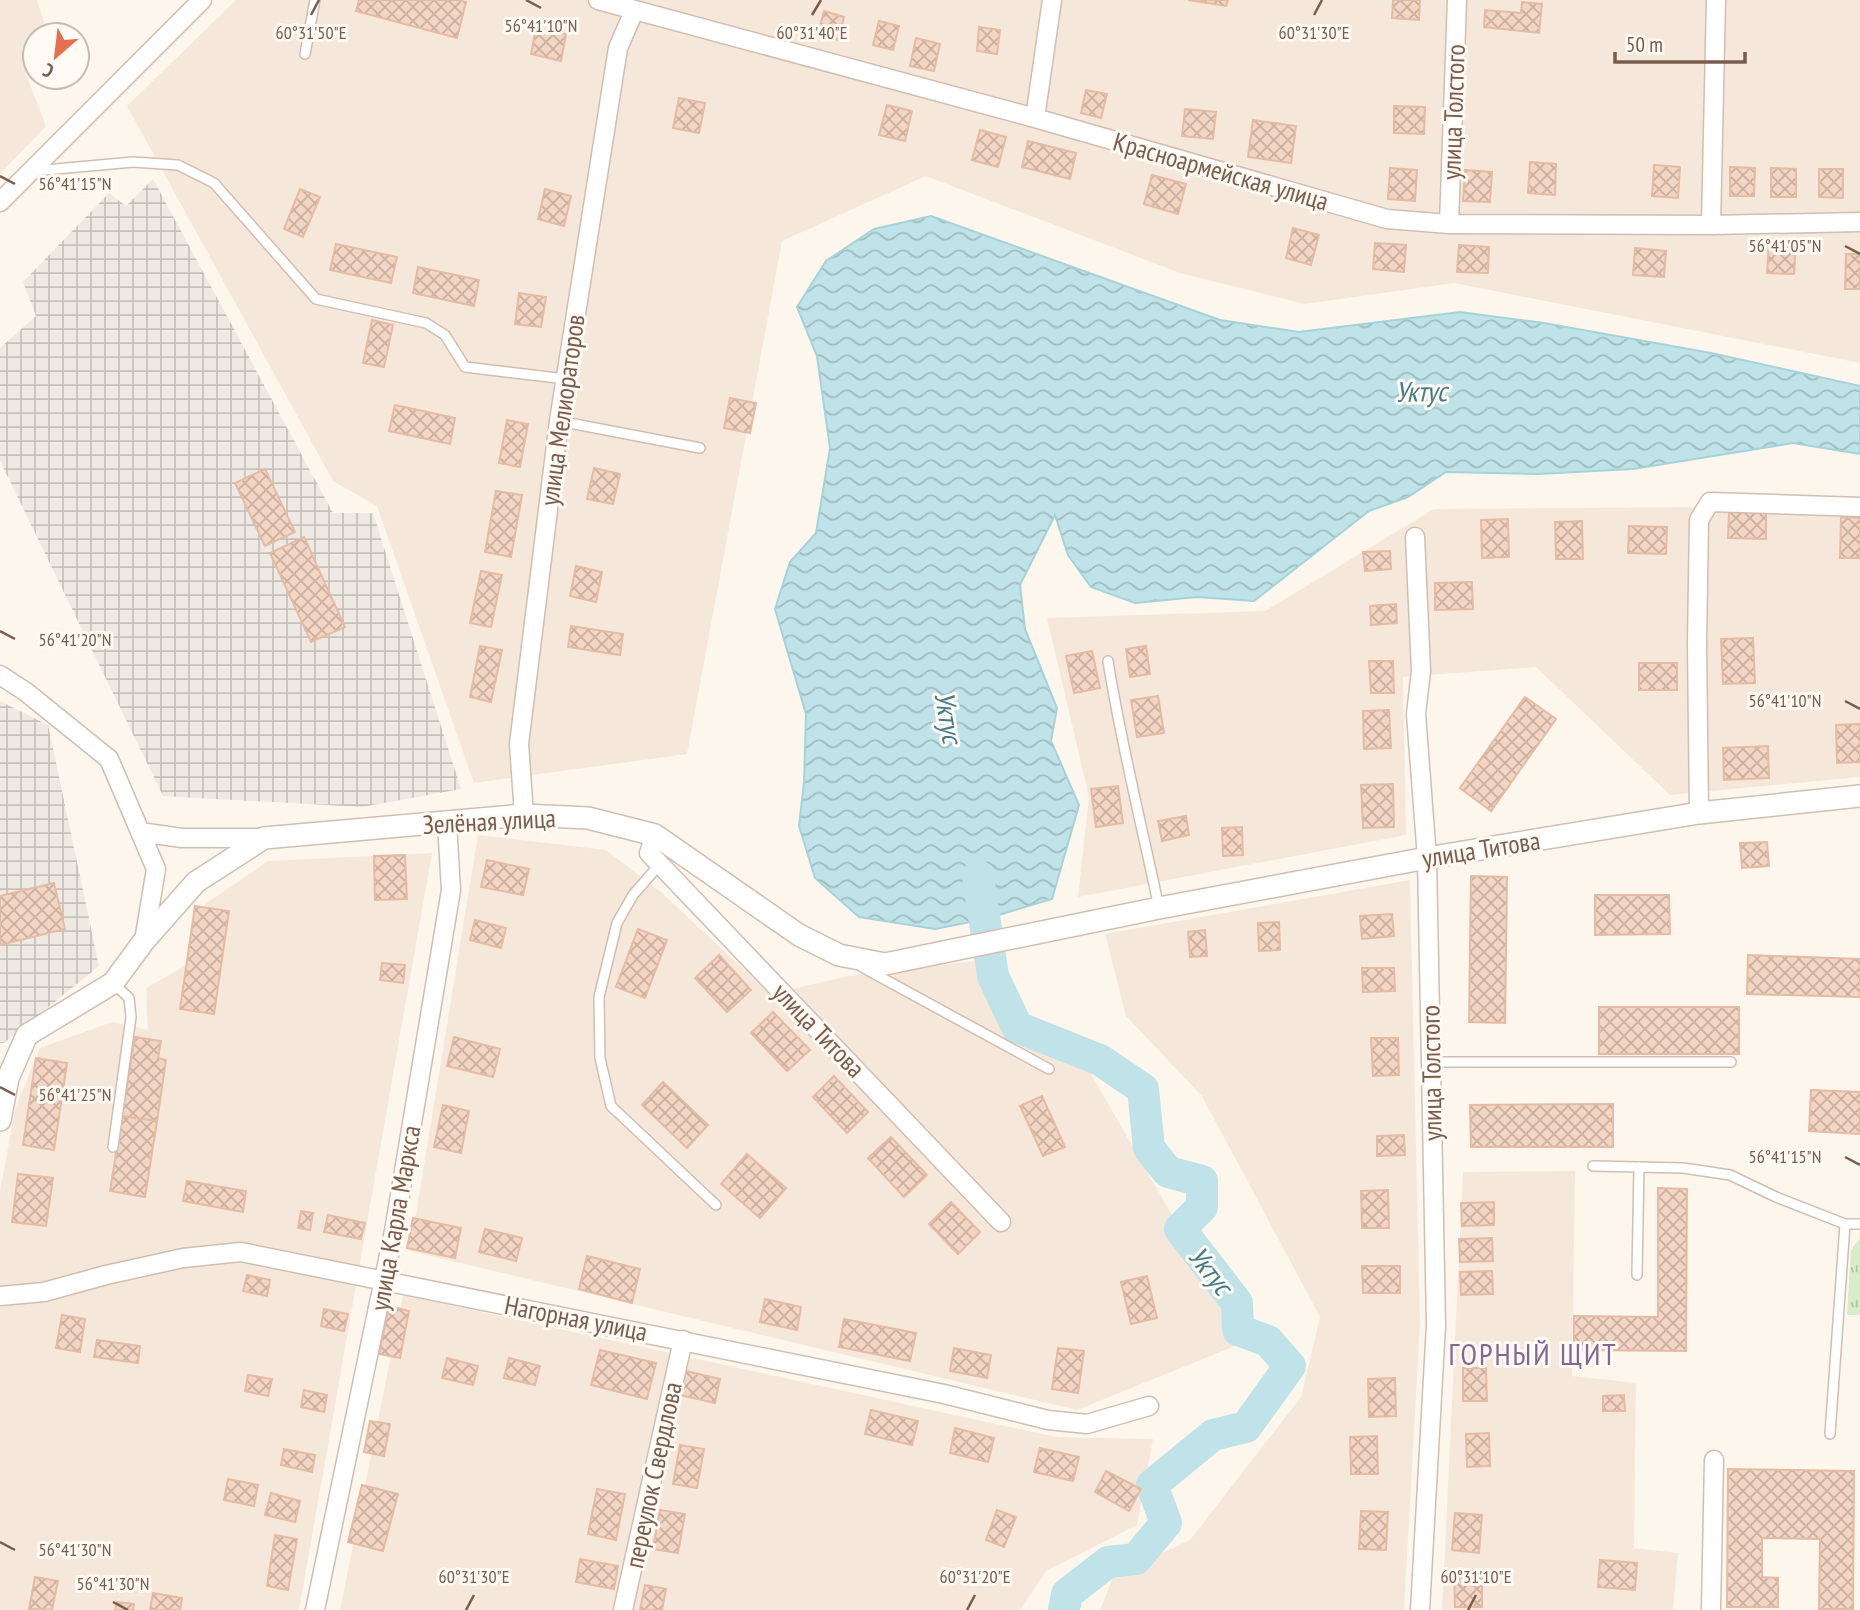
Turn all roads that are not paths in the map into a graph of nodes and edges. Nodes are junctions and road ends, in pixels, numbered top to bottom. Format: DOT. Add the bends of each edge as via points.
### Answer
graph roads {
  1 [pos="202,0"];
  2 [pos="314,0"];
  3 [pos="598,0"];
  4 [pos="1052,0"];
  5 [pos="1457,0"];
  6 [pos="1716,0"];
  7 [pos="634,11"];
  8 [pos="306,54"];
  9 [pos="1035,118"];
  10 [pos="32,171"];
  11 [pos="0,202"];
  12 [pos="1860,222"];
  13 [pos="1449,224"];
  14 [pos="1711,225"];
  15 [pos="566,379"];
  16 [pos="559,421"];
  17 [pos="700,448"];
  18 [pos="1860,507"];
  19 [pos="1415,537"];
  20 [pos="1108,661"];
  21 [pos="0,675"];
  22 [pos="1860,796"];
  23 [pos="1699,813"];
  24 [pos="524,815"];
  25 [pos="446,823"];
  26 [pos="140,832"];
  27 [pos="655,835"];
  28 [pos="264,838"];
  29 [pos="1427,858"];
  30 [pos="660,864"];
  31 [pos="1159,908"];
  32 [pos="144,941"];
  33 [pos="839,954"];
  34 [pos="885,964"];
  35 [pos="113,983"];
  36 [pos="1431,1062"];
  37 [pos="1731,1062"];
  38 [pos="1049,1069"];
  39 [pos="0,1120"];
  40 [pos="113,1147"];
  41 [pos="1593,1166"];
  42 [pos="1639,1167"];
  43 [pos="716,1205"];
  44 [pos="1001,1222"];
  45 [pos="1845,1224"];
  46 [pos="1860,1224"];
  47 [pos="1637,1275"];
  48 [pos="384,1280"];
  49 [pos="0,1296"];
  50 [pos="682,1340"];
  51 [pos="1149,1406"];
  52 [pos="1830,1434"];
  53 [pos="1714,1460"];
  54 [pos="315,1610"];
  55 [pos="623,1610"];
  56 [pos="1420,1610"];
  57 [pos="1711,1610"];
  1 -- 10 [label="street"];
  2 -- 8 [label="lane"];
  3 -- 7 [label="street, Красноармейская улица"];
  4 -- 9 [label="street"];
  5 -- 13 [label="street, улица Толстого"];
  6 -- 14 [label="street"];
  7 -- 9 [label="street, Красноармейская улица"];
  7 -- 15 [label="street, улица Мелиораторов" via="618,48"];
  9 -- 13 [label="street, Красноармейская улица" via="1387,219"];
  10 -- 11 [label="street"];
  10 -- 15 [label="lane" via="133,162 178,165 214,183 316,299 426,323 445,335 465,367"];
  12 -- 14 [label="street, Красноармейская улица"];
  13 -- 14 [label="street, Красноармейская улица"];
  15 -- 16 [label="street, улица Мелиораторов"];
  16 -- 17 [label="lane"];
  16 -- 24 [label="street, улица Мелиораторов" via="520,744"];
  18 -- 23 [label="street" via="1710,502 1699,520"];
  19 -- 29 [label="street, улица Толстого" via="1421,671 1416,714"];
  20 -- 31 [label="lane"];
  21 -- 26 [label="street" via="109,759"];
  22 -- 23 [label="street, улица Титова"];
  23 -- 29 [label="street, улица Титова"];
  24 -- 25 [label="street, Зелёная улица"];
  24 -- 27 [label="street, Зелёная улица" via="588,818"];
  25 -- 28 [label="street, Зелёная улица"];
  25 -- 48 [label="street, улица Карла Маркса" via="451,891"];
  26 -- 28 [label="street" via="182,838"];
  26 -- 32 [label="street" via="156,869"];
  27 -- 30 [label="street" via="649,853"];
  27 -- 33 [label="street, Зелёная улица" via="799,935"];
  28 -- 32 [label="street" via="195,882"];
  29 -- 31 [label="street, улица Титова"];
  29 -- 36 [label="street, улица Толстого"];
  30 -- 43 [label="lane" via="633,895 617,923 599,997 600,1058 611,1106"];
  30 -- 44 [label="street, улица Титова"];
  31 -- 34 [label="street, улица Титова"];
  32 -- 35 [label="street"];
  33 -- 34 [label="street, Зелёная улица"];
  33 -- 38 [label="lane"];
  35 -- 39 [label="street" via="27,1035 8,1078"];
  35 -- 40 [label="lane" via="129,998 131,1017"];
  36 -- 37 [label="lane"];
  36 -- 56 [label="street, улица Толстого" via="1436,1325"];
  41 -- 42 [label="lane"];
  42 -- 45 [label="lane" via="1730,1175"];
  42 -- 47 [label="lane"];
  45 -- 46 [label="lane"];
  45 -- 52 [label="lane"];
  48 -- 49 [label="street, Нагорная улица" via="242,1252 183,1258 44,1292"];
  48 -- 50 [label="street, Нагорная улица"];
  48 -- 54 [label="street, улица Карла Маркса"];
  50 -- 51 [label="street, Нагорная улица" via="1048,1420 1087,1424"];
  50 -- 55 [label="street, переулок Свердлова"];
  53 -- 57 [label="street"];
}
